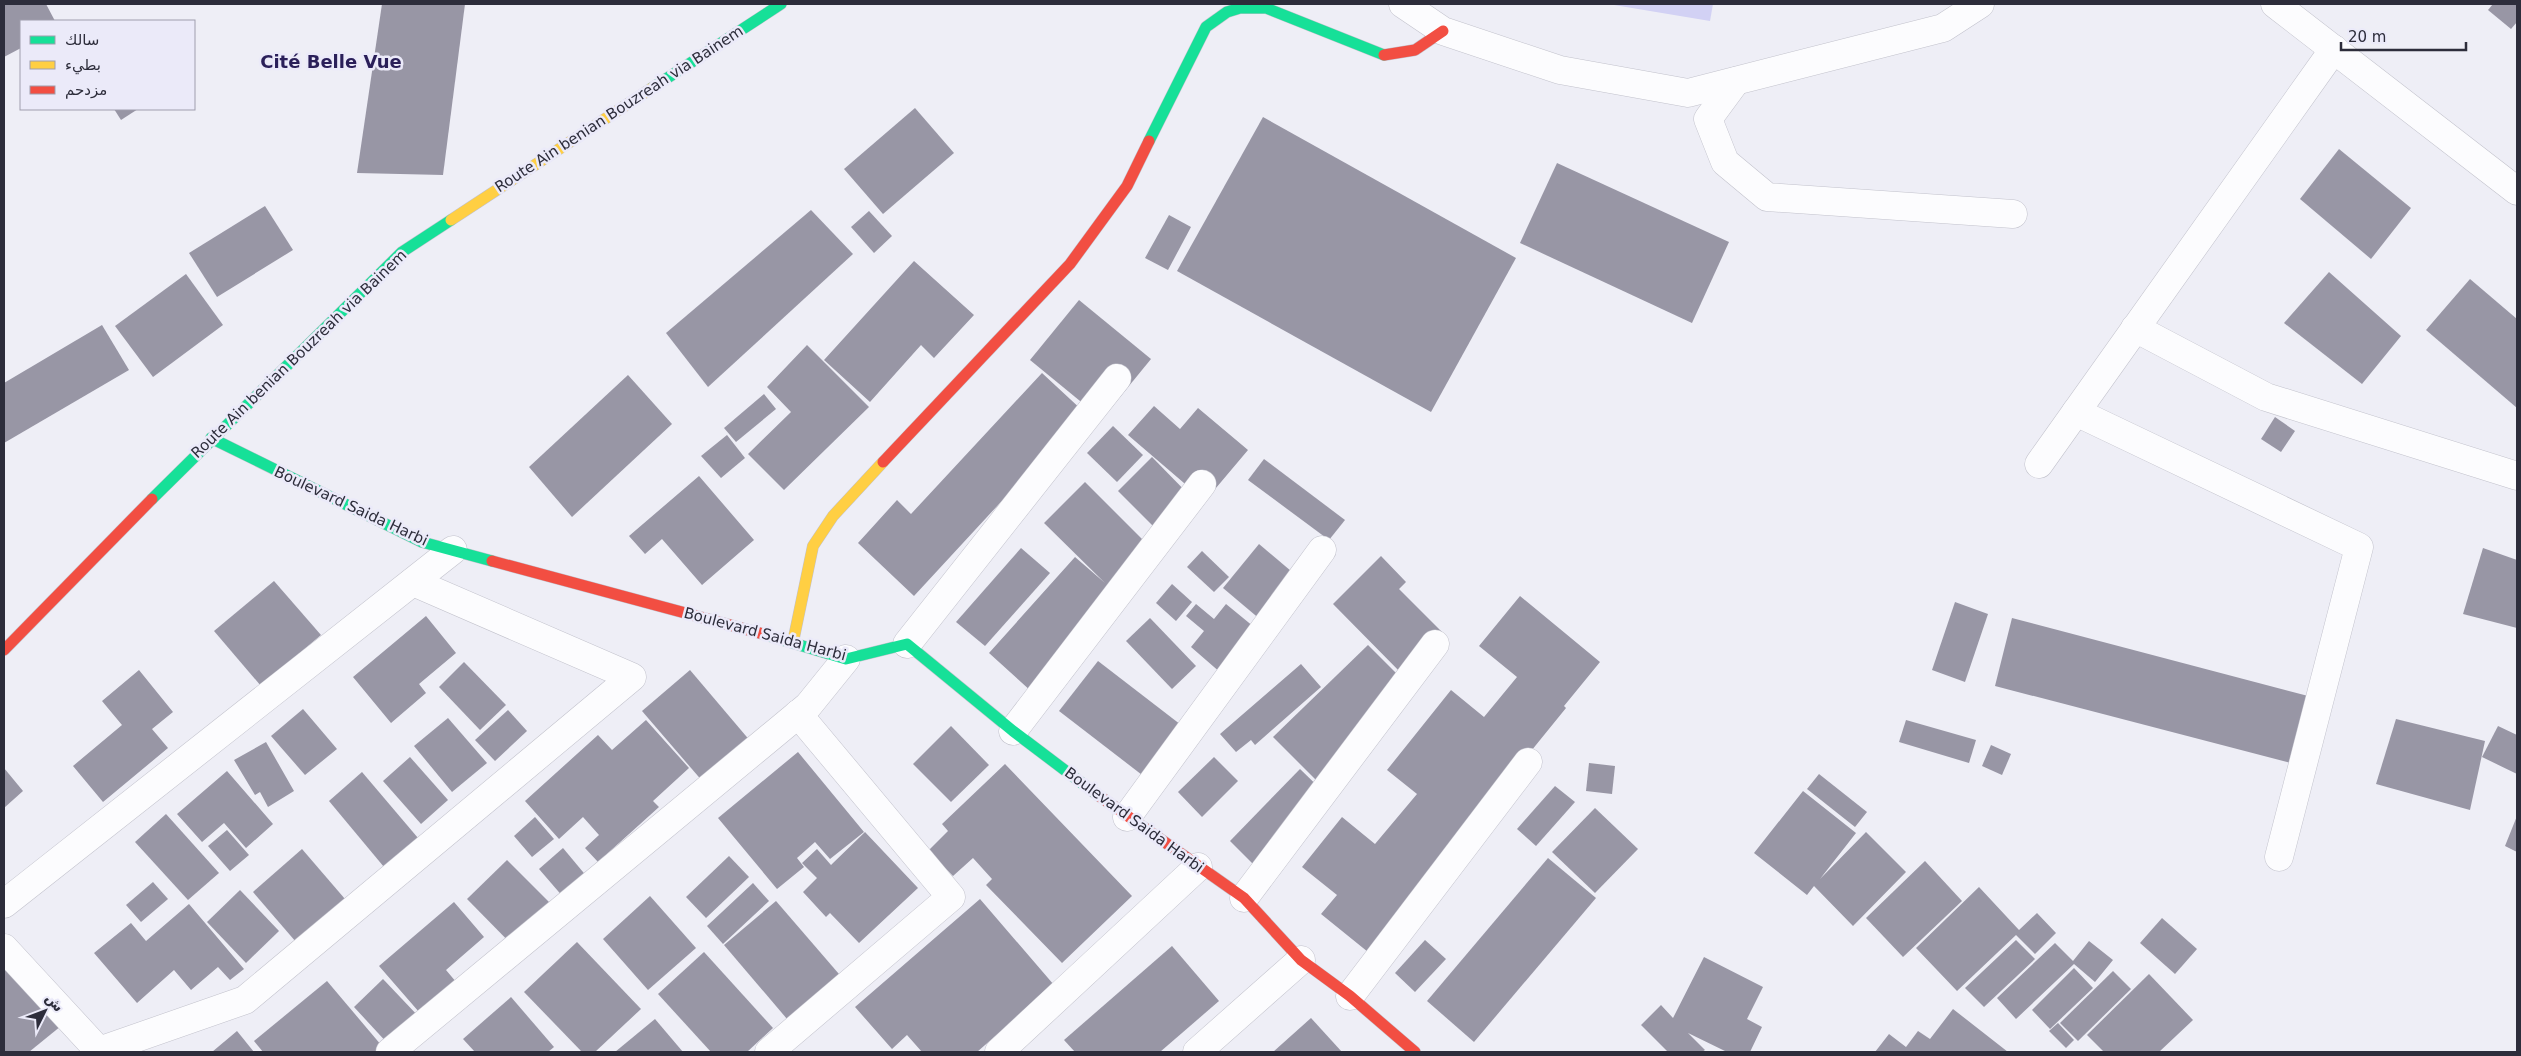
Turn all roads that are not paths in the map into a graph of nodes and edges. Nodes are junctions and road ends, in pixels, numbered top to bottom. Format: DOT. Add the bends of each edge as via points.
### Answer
graph roads {
  1 [pos="781,4"];
  2 [pos="1402,4"];
  3 [pos="1980,4"];
  4 [pos="2275,4"];
  5 [pos="1443,31"];
  6 [pos="2334,49"];
  7 [pos="1736,81"];
  8 [pos="2517,191"];
  9 [pos="2013,214"];
  10 [pos="2136,328"];
  11 [pos="1117,378"];
  12 [pos="2076,412"];
  13 [pos="210,438"];
  14 [pos="2039,464"];
  15 [pos="2517,476"];
  16 [pos="1202,484"];
  17 [pos="453,550"];
  18 [pos="1322,550"];
  19 [pos="413,582"];
  20 [pos="793,642"];
  21 [pos="907,644"];
  22 [pos="1436,644"];
  23 [pos="4,650"];
  24 [pos="846,659"];
  25 [pos="798,714"];
  26 [pos="1013,731"];
  27 [pos="1528,762"];
  28 [pos="1127,817"];
  29 [pos="2279,857"];
  30 [pos="1198,867"];
  31 [pos="1244,898"];
  32 [pos="4,904"];
  33 [pos="4,948"];
  34 [pos="1300,960"];
  35 [pos="1350,996"];
  36 [pos="100,1052"];
  37 [pos="390,1052"];
  38 [pos="769,1052"];
  39 [pos="999,1052"];
  40 [pos="1197,1052"];
  41 [pos="1416,1052"];
  1 -- 13 [label="street, Route Ain benian Bouzreah via Bainem" via="402,252"];
  2 -- 5 [label="street"];
  3 -- 7 [label="street" via="1943,28"];
  4 -- 6 [label="street"];
  5 -- 7 [label="street" via="1560,70 1688,93"];
  5 -- 20 [label="street" via="1415,50 1381,55 1266,8 1227,12 1206,27 1127,186 1070,264 833,516 813,546"];
  6 -- 8 [label="street"];
  6 -- 10 [label="street"];
  7 -- 9 [label="street" via="1708,119 1725,162 1767,197"];
  10 -- 12 [label="street"];
  10 -- 15 [label="street" via="2266,397"];
  11 -- 21 [label="street"];
  12 -- 14 [label="street"];
  12 -- 29 [label="street" via="2359,547"];
  13 -- 17 [label="street, Boulevard Saida Harbi" via="422,542"];
  13 -- 23 [label="street, Route Ain benian Bouzreah via Bainem"];
  16 -- 26 [label="street"];
  17 -- 19 [label="street"];
  17 -- 20 [label="street, Boulevard Saida Harbi"];
  18 -- 28 [label="street"];
  19 -- 32 [label="street"];
  19 -- 36 [label="street" via="632,677 245,1000"];
  20 -- 24 [label="street, Boulevard Saida Harbi"];
  21 -- 24 [label="street, Boulevard Saida Harbi"];
  21 -- 26 [label="street, Boulevard Saida Harbi"];
  22 -- 31 [label="street"];
  24 -- 25 [label="street"];
  25 -- 37 [label="street"];
  25 -- 38 [label="street" via="951,897"];
  26 -- 28 [label="street, Boulevard Saida Harbi"];
  27 -- 35 [label="street"];
  28 -- 30 [label="street, Boulevard Saida Harbi"];
  30 -- 31 [label="street, Boulevard Saida Harbi"];
  30 -- 39 [label="street"];
  31 -- 34 [label="street, Boulevard Saida Harbi"];
  33 -- 36 [label="street"];
  34 -- 35 [label="street, Boulevard Saida Harbi"];
  34 -- 40 [label="street"];
  35 -- 41 [label="street, Boulevard Saida Harbi"];
}
